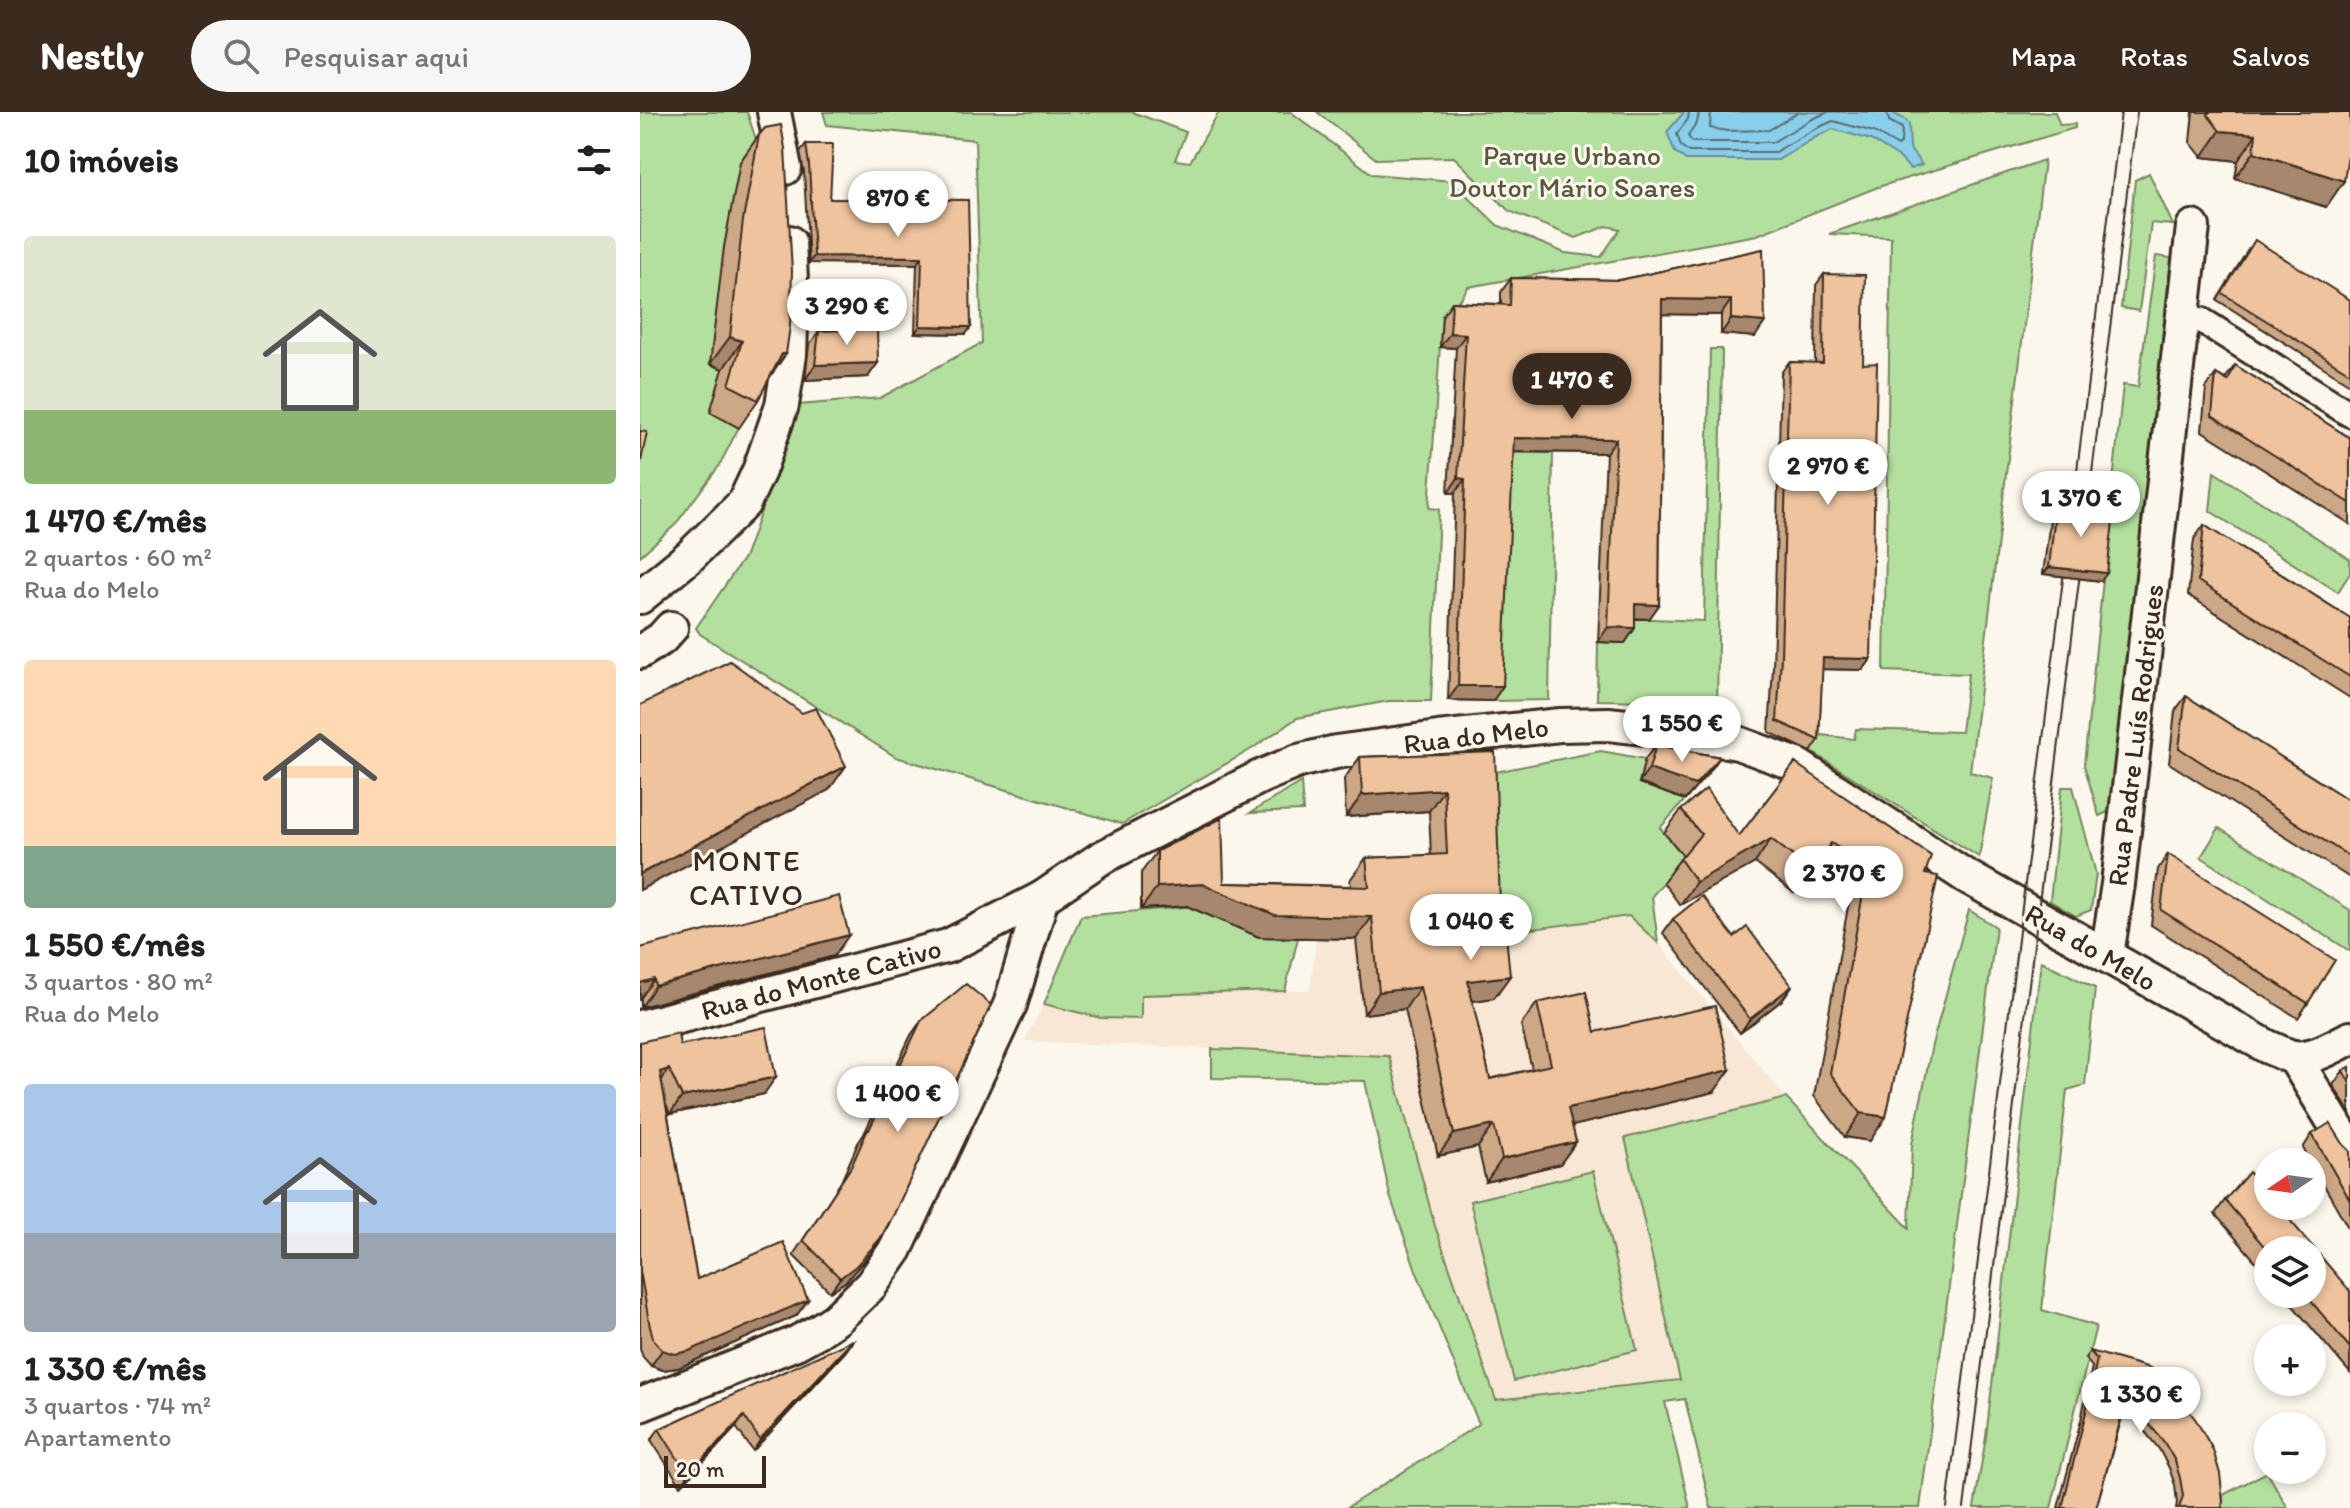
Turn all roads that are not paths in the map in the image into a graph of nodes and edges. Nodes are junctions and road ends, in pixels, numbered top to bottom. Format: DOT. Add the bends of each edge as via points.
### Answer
graph roads {
  1 [pos="774,112"];
  2 [pos="2193,227"];
  3 [pos="2201,320"];
  4 [pos="2350,414"];
  5 [pos="640,597"];
  6 [pos="671,628"];
  7 [pos="640,652"];
  8 [pos="1042,898"];
  9 [pos="2107,955"];
  10 [pos="640,1027"];
  11 [pos="2350,1038"];
  12 [pos="2294,1057"];
  13 [pos="2350,1149"];
  14 [pos="640,1405"];
  1 -- 5 [label="street" via="784,161 792,299 782,405 744,503"];
  2 -- 9 [label="street, Rua Padre Luís Rodrigues"];
  3 -- 4 [label="street"];
  6 -- 7 [label="street"];
  8 -- 9 [label="street, Rua do Melo" via="1101,858 1298,761 1438,738 1608,724 1738,743 1797,765 1964,875"];
  8 -- 10 [label="street, Rua do Monte Cativo" via="948,946"];
  8 -- 14 [label="street" via="1010,1005 896,1249 871,1285 836,1319 796,1343"];
  9 -- 12 [label="street, Rua do Melo"];
  11 -- 12 [label="street"];
  12 -- 13 [label="street"];
}
